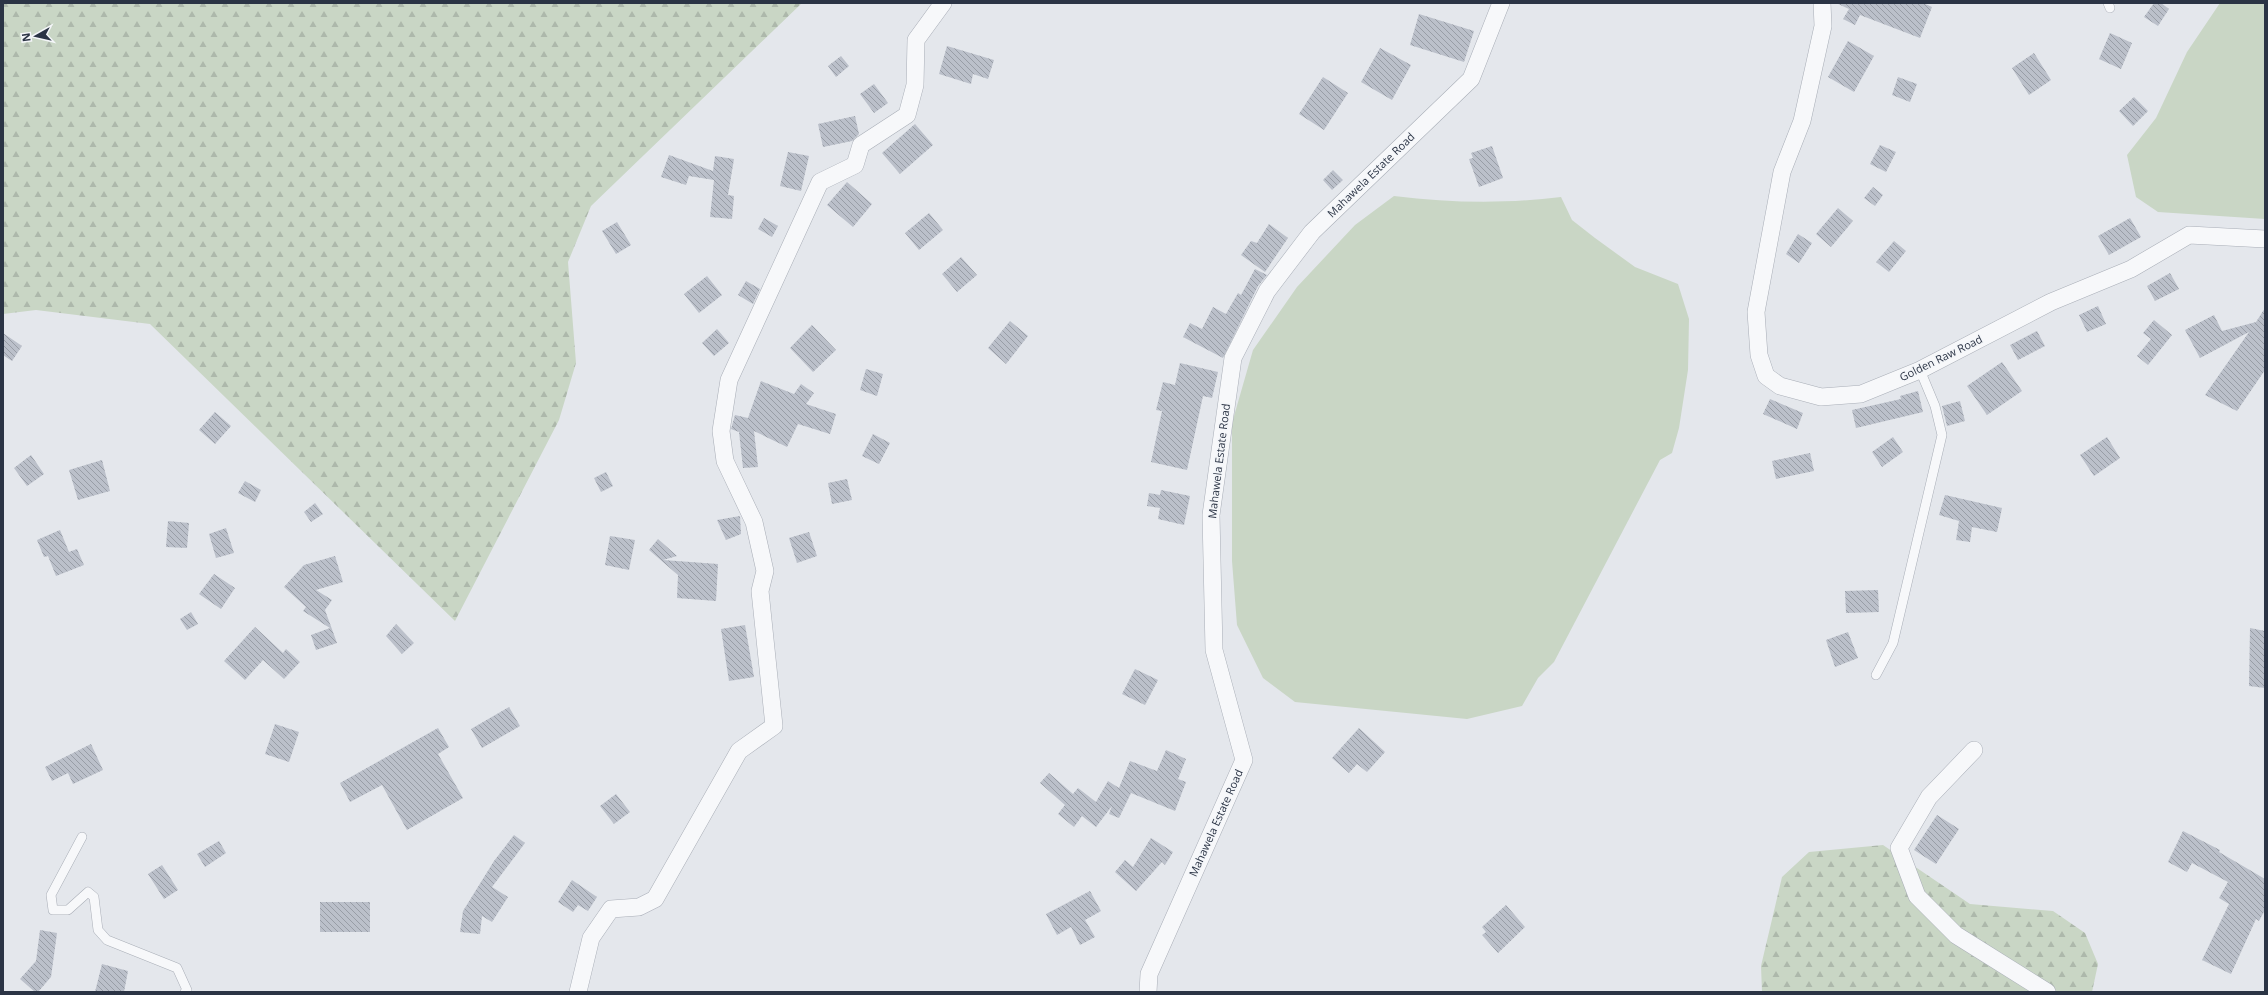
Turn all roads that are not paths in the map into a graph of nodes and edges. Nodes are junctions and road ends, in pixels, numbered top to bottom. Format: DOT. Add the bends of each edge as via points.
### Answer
graph roads {
  1 [pos="943,3"];
  2 [pos="1501,3"];
  3 [pos="1822,3"];
  4 [pos="2265,239"];
  5 [pos="1920,370"];
  6 [pos="1876,675"];
  7 [pos="1974,750"];
  8 [pos="82,837"];
  9 [pos="185,992"];
  10 [pos="578,992"];
  11 [pos="1148,992"];
  12 [pos="2047,992"];
  1 -- 10 [label="street" via="916,40 916,85 907,115 861,146 855,165 820,182 728,380 721,431 725,461 754,522 765,571 760,591 774,726 739,751 654,899 639,907 611,909 591,938"];
  2 -- 11 [label="street, Mahawela Estate Road" via="1471,79 1312,232 1267,291 1233,358 1211,514 1214,650 1244,760 1149,974"];
  3 -- 5 [label="street, Golden Raw Road" via="1823,26 1802,120 1782,172 1756,312 1759,355 1766,376 1780,386 1821,397 1861,394"];
  4 -- 5 [label="street, Golden Raw Road" via="2189,235 2132,269 2051,302"];
  5 -- 6 [label="lane" via="1935,406 1942,436 1893,643"];
  7 -- 12 [label="street" via="1929,797 1899,848 1917,896 1956,935"];
  8 -- 9 [label="lane" via="51,894 53,910 68,910 88,892 94,897 98,930 107,940 177,968 187,990"];
}
